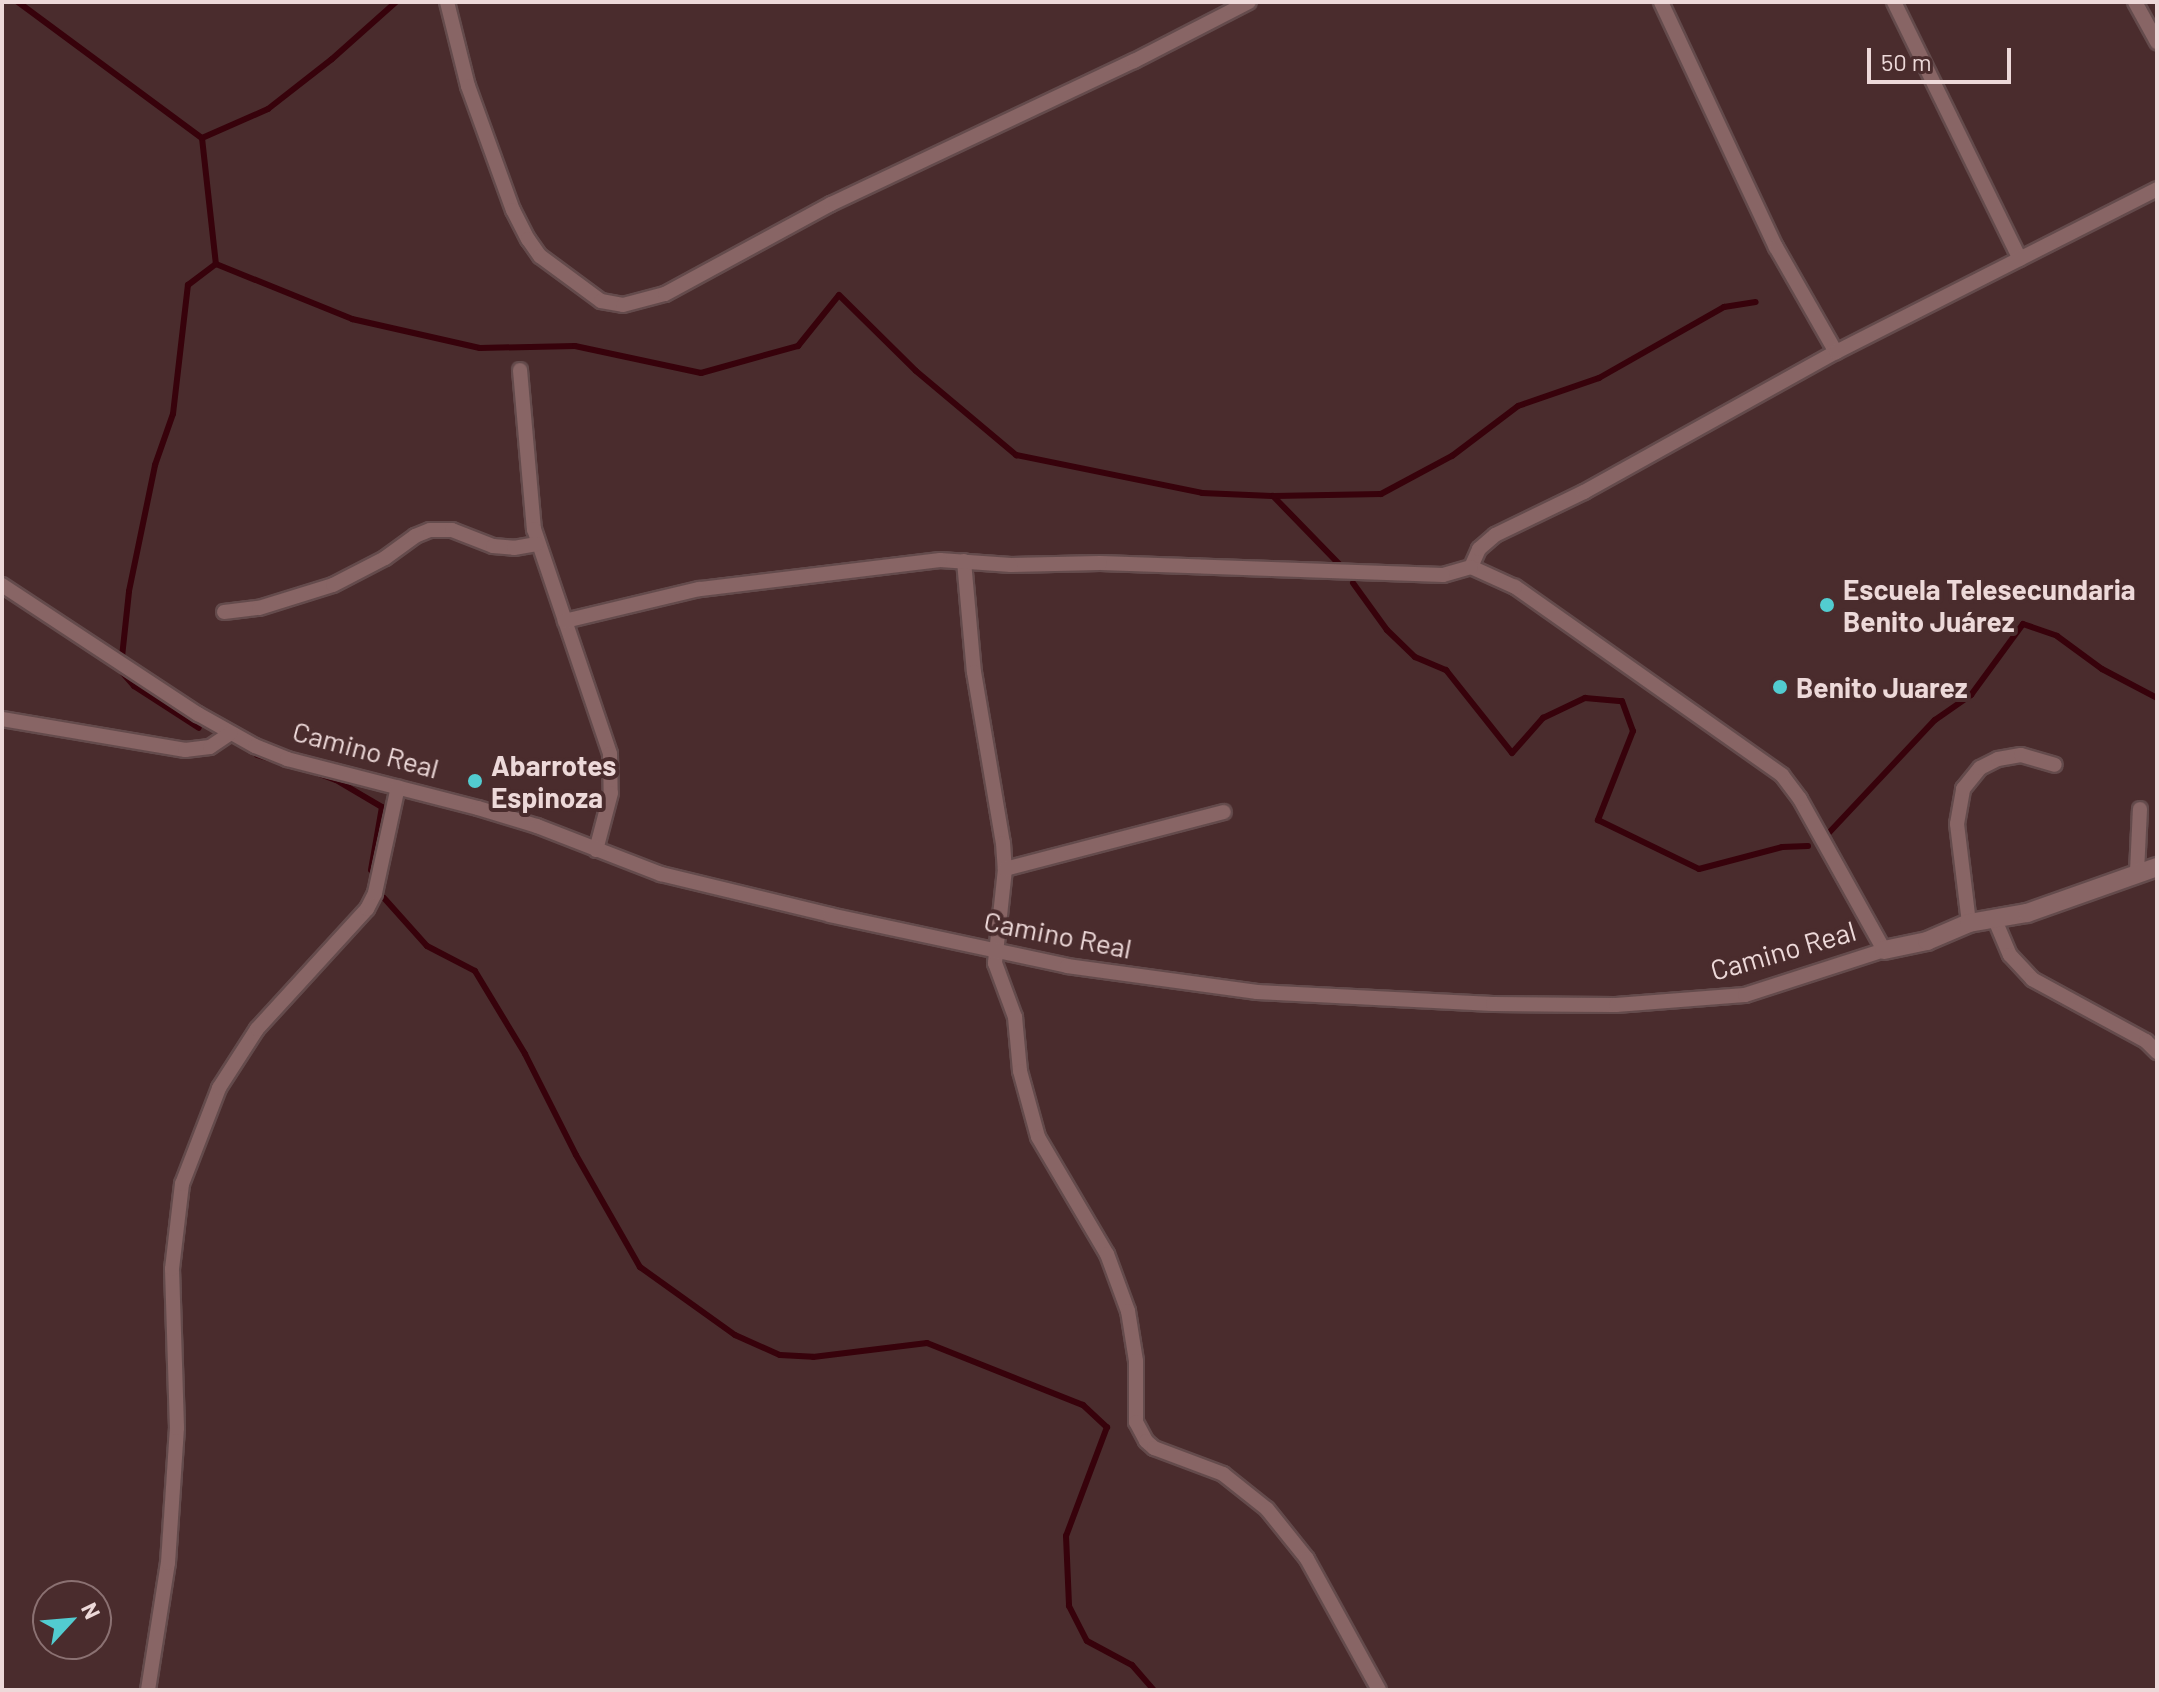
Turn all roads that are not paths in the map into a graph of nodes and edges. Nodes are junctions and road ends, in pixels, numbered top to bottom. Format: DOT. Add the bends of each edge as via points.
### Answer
graph roads {
  1 [pos="447,2"];
  2 [pos="1249,2"];
  3 [pos="1661,2"];
  4 [pos="1894,2"];
  5 [pos="2135,2"];
  6 [pos="2157,42"];
  7 [pos="2157,189"];
  8 [pos="2020,259"];
  9 [pos="1836,352"];
  10 [pos="520,370"];
  11 [pos="537,544"];
  12 [pos="964,561"];
  13 [pos="1471,567"];
  14 [pos="2,585"];
  15 [pos="224,612"];
  16 [pos="565,621"];
  17 [pos="2,719"];
  18 [pos="231,733"];
  19 [pos="2055,765"];
  20 [pos="398,787"];
  21 [pos="2140,809"];
  22 [pos="1224,812"];
  23 [pos="596,850"];
  24 [pos="2157,867"];
  25 [pos="1005,869"];
  26 [pos="2137,872"];
  27 [pos="1995,920"];
  28 [pos="1969,923"];
  29 [pos="1884,950"];
  30 [pos="996,951"];
  31 [pos="2157,1052"];
  32 [pos="148,1690"];
  33 [pos="1379,1690"];
  1 -- 2 [label="street" via="468,86 528,239 540,256 590,293 623,305 665,294 831,204"];
  3 -- 9 [label="street" via="1776,247"];
  4 -- 8 [label="street"];
  5 -- 6 [label="street"];
  7 -- 8 [label="street"];
  8 -- 9 [label="street"];
  9 -- 13 [label="street" via="1584,492 1495,535 1479,549"];
  10 -- 11 [label="street"];
  11 -- 15 [label="street" via="493,546 452,530 430,530 333,585 259,608"];
  11 -- 16 [label="street"];
  12 -- 13 [label="street" via="1443,575"];
  12 -- 16 [label="street" via="817,572 699,589"];
  12 -- 25 [label="street" via="974,672"];
  13 -- 29 [label="street" via="1528,595 1782,775"];
  14 -- 18 [label="street, Camino Real"];
  16 -- 23 [label="street" via="610,754 611,793"];
  17 -- 18 [label="street" via="185,750 210,747"];
  18 -- 20 [label="street, Camino Real" via="287,759"];
  19 -- 28 [label="street" via="2021,755 1998,759 1980,768 1963,789 1957,824"];
  20 -- 23 [label="street, Camino Real" via="537,826"];
  20 -- 32 [label="street" via="367,909 257,1029 219,1088 182,1184 172,1269 178,1394 168,1563"];
  21 -- 26 [label="street"];
  22 -- 25 [label="street"];
  23 -- 30 [label="street, Camino Real" via="661,874"];
  24 -- 26 [label="street, Camino Real"];
  25 -- 30 [label="street"];
  26 -- 27 [label="street, Camino Real"];
  27 -- 28 [label="street, Camino Real"];
  27 -- 31 [label="street" via="2010,955 2032,979"];
  28 -- 29 [label="street, Camino Real" via="1927,941"];
  29 -- 30 [label="street, Camino Real" via="1745,995 1616,1005 1257,992 1151,980"];
  30 -- 33 [label="street" via="999,978 1015,1017 1020,1071 1035,1128 1107,1254 1128,1311 1139,1431 1154,1448 1223,1474 1267,1509 1307,1559"];
}
